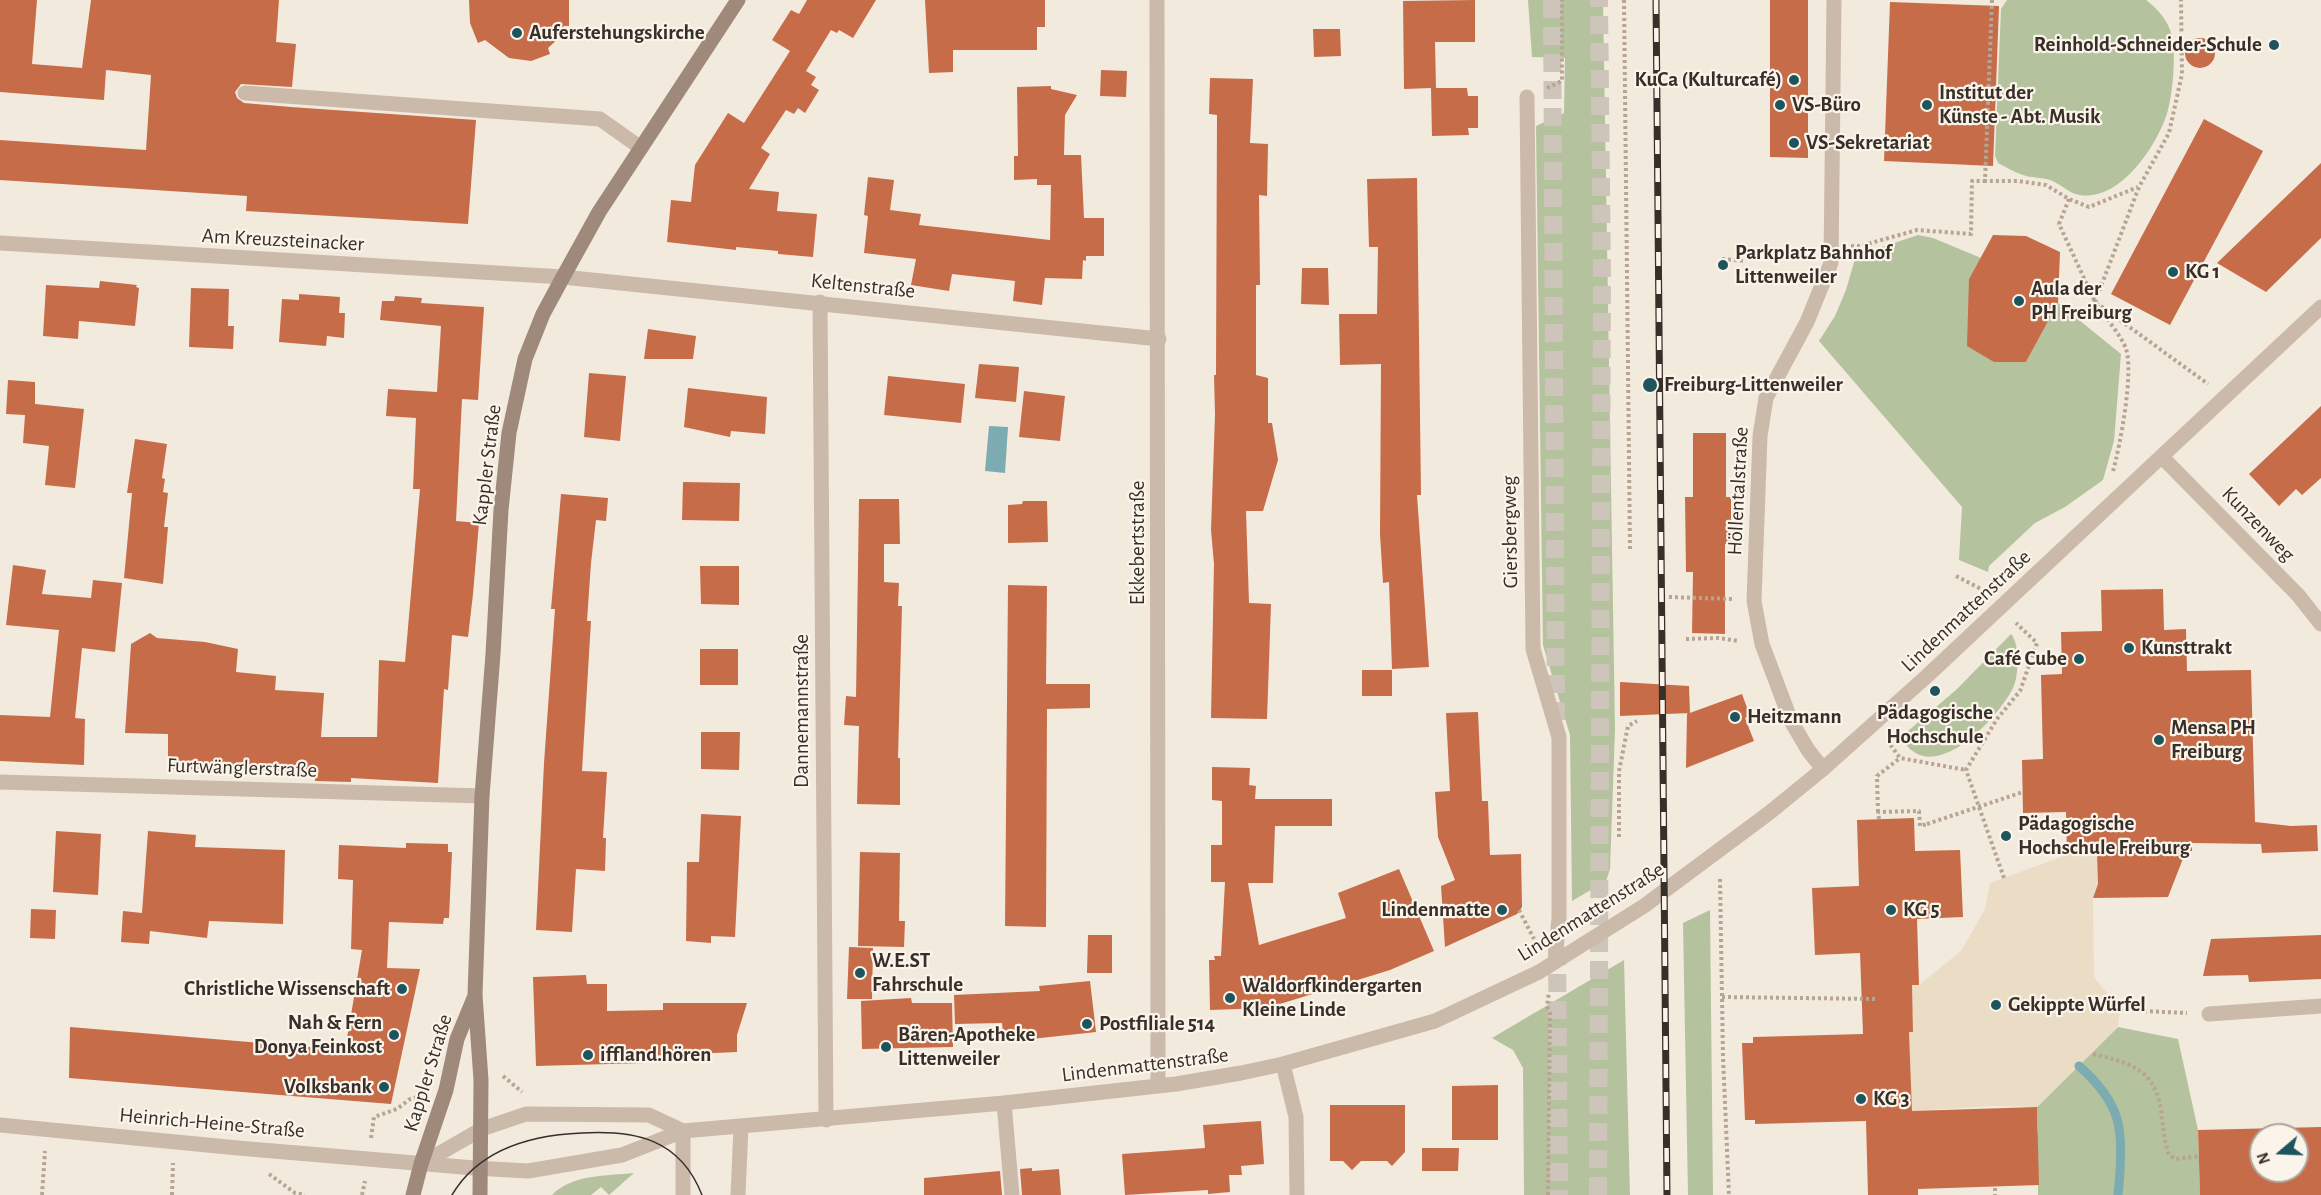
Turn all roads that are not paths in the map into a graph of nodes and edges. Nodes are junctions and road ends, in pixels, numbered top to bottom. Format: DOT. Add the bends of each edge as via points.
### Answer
graph roads {
  1 [pos="738,0"];
  2 [pos="1157,0"];
  3 [pos="1834,0"];
  4 [pos="245,93"];
  5 [pos="1527,97"];
  6 [pos="641,148"];
  7 [pos="0,243"];
  8 [pos="563,277"];
  9 [pos="820,302"];
  10 [pos="2321,307"];
  11 [pos="1159,339"];
  12 [pos="2162,457"];
  13 [pos="2321,624"];
  14 [pos="1823,769"];
  15 [pos="0,782"];
  16 [pos="482,796"];
  17 [pos="1555,962"];
  18 [pos="475,995"];
  19 [pos="2321,1006"];
  20 [pos="2209,1014"];
  21 [pos="1283,1064"];
  22 [pos="1158,1086"];
  23 [pos="1004,1103"];
  24 [pos="826,1120"];
  25 [pos="0,1125"];
  26 [pos="741,1126"];
  27 [pos="482,1129"];
  28 [pos="683,1131"];
  29 [pos="421,1164"];
  30 [pos="481,1168"];
  31 [pos="413,1195"];
  32 [pos="480,1195"];
  33 [pos="683,1195"];
  34 [pos="738,1195"];
  35 [pos="1012,1195"];
  36 [pos="1297,1195"];
  1 -- 6 [label="street, Kappler Straße"];
  2 -- 11 [label="street, Ekkebertstraße"];
  3 -- 14 [label="street, Höllentalstraße" via="1831,263 1807,322 1766,398 1760,436 1754,601 1762,644 1791,721"];
  4 -- 6 [label="street" via="600,119"];
  5 -- 17 [label="street, Giersbergweg" via="1533,649 1559,737 1559,918"];
  6 -- 8 [label="street, Kappler Straße"];
  7 -- 8 [label="street, Am Kreuzsteinacker"];
  8 -- 9 [label="street, Keltenstraße"];
  8 -- 16 [label="street, Kappler Straße" via="525,359 509,433"];
  9 -- 11 [label="street, Keltenstraße"];
  9 -- 24 [label="street, Dannemannstraße"];
  10 -- 12 [label="street, Lindenmattenstraße"];
  11 -- 22 [label="street, Ekkebertstraße"];
  12 -- 13 [label="street, Kunzenweg" via="2298,595"];
  12 -- 14 [label="street, Lindenmattenstraße"];
  14 -- 17 [label="street, Lindenmattenstraße" via="1658,896"];
  15 -- 16 [label="street, Furtwänglerstraße"];
  16 -- 18 [label="street, Kappler Straße"];
  17 -- 21 [label="street, Lindenmattenstraße" via="1435,1021"];
  18 -- 27 [label="street, Kappler Straße"];
  18 -- 29 [label="street, Kappler Straße" via="457,1039 446,1090"];
  19 -- 20 [label="street"];
  21 -- 22 [label="street, Lindenmattenstraße"];
  21 -- 36 [label="street" via="1296,1117"];
  22 -- 23 [label="street, Lindenmattenstraße"];
  23 -- 24 [label="street, Lindenmattenstraße"];
  23 -- 35 [label="street"];
  24 -- 26 [label="street, Lindenmattenstraße"];
  25 -- 29 [label="street, Heinrich-Heine-Straße"];
  26 -- 28 [label="street, Lindenmattenstraße"];
  26 -- 34 [label="street"];
  27 -- 28 [label="street" via="526,1114 649,1115"];
  27 -- 29 [label="street"];
  27 -- 30 [label="street, Kappler Straße"];
  28 -- 30 [label="street, Lindenmattenstraße" via="622,1155 528,1171"];
  28 -- 33 [label="street"];
  29 -- 30 [label="street, Lindenmattenstraße"];
  29 -- 31 [label="street, Kappler Straße"];
  30 -- 32 [label="street, Kappler Straße"];
}
